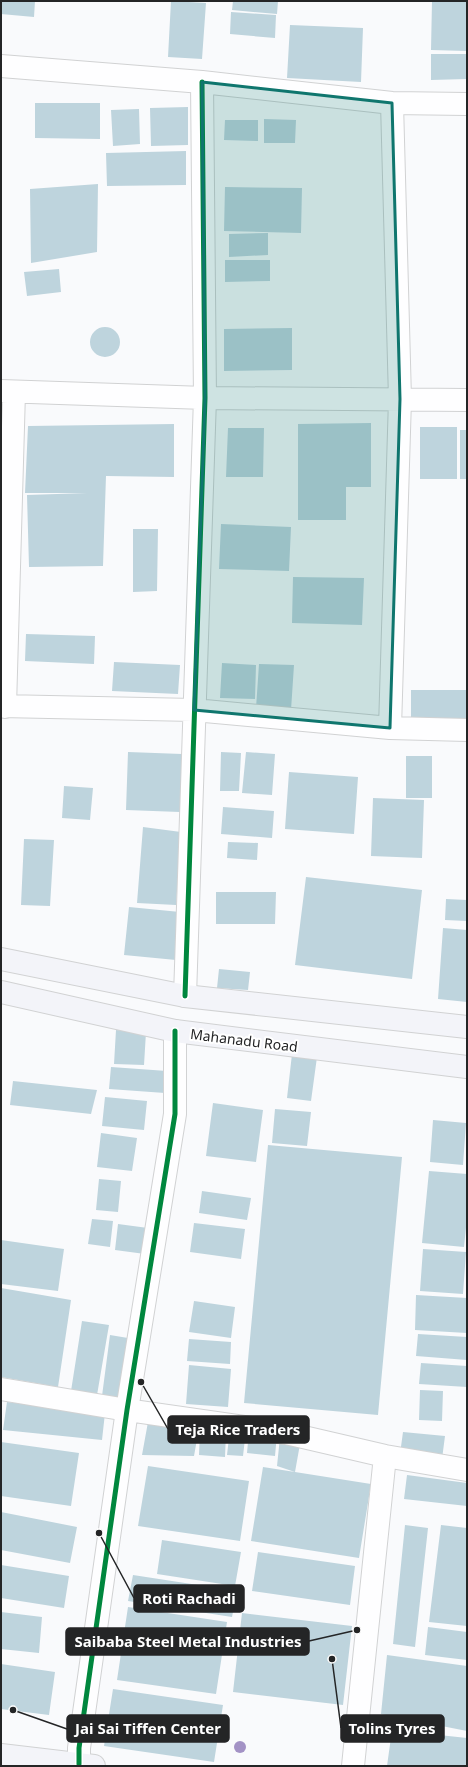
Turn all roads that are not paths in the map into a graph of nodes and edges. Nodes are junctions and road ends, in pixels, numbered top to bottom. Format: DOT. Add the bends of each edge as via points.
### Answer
graph roads {
  1 [pos="1,66"];
  2 [pos="202,82"];
  3 [pos="392,103"];
  4 [pos="467,104"];
  5 [pos="8,392"];
  6 [pos="205,398"];
  7 [pos="400,399"];
  8 [pos="467,400"];
  9 [pos="3,706"];
  10 [pos="194,710"];
  11 [pos="390,728"];
  12 [pos="467,730"];
  13 [pos="1,959"];
  14 [pos="1,992"];
  15 [pos="185,996"];
  16 [pos="467,1027"];
  17 [pos="176,1031"];
  18 [pos="467,1067"];
  19 [pos="1,1388"];
  20 [pos="127,1410"];
  21 [pos="385,1456"];
  22 [pos="467,1470"];
  23 [pos="10,1760"];
  24 [pos="86,1765"];
  25 [pos="353,1766"];
  1 -- 2 [label="street"];
  2 -- 3 [label="street"];
  2 -- 6 [label="street"];
  3 -- 4 [label="street"];
  3 -- 7 [label="street"];
  5 -- 6 [label="street"];
  5 -- 9 [label="street"];
  6 -- 7 [label="street"];
  6 -- 10 [label="street"];
  7 -- 8 [label="street"];
  7 -- 11 [label="street"];
  9 -- 10 [label="street"];
  10 -- 11 [label="street"];
  10 -- 15 [label="street"];
  11 -- 12 [label="street"];
  13 -- 15 [label="street"];
  14 -- 17 [label="street, Mahanadu Road"];
  15 -- 16 [label="street"];
  17 -- 18 [label="street, Mahanadu Road"];
  17 -- 20 [label="street" via="175,1114"];
  19 -- 20 [label="street"];
  20 -- 21 [label="street" via="272,1431"];
  20 -- 24 [label="street" via="79,1748"];
  21 -- 22 [label="street"];
  21 -- 25 [label="street"];
  23 -- 24 [label="street"];
}
